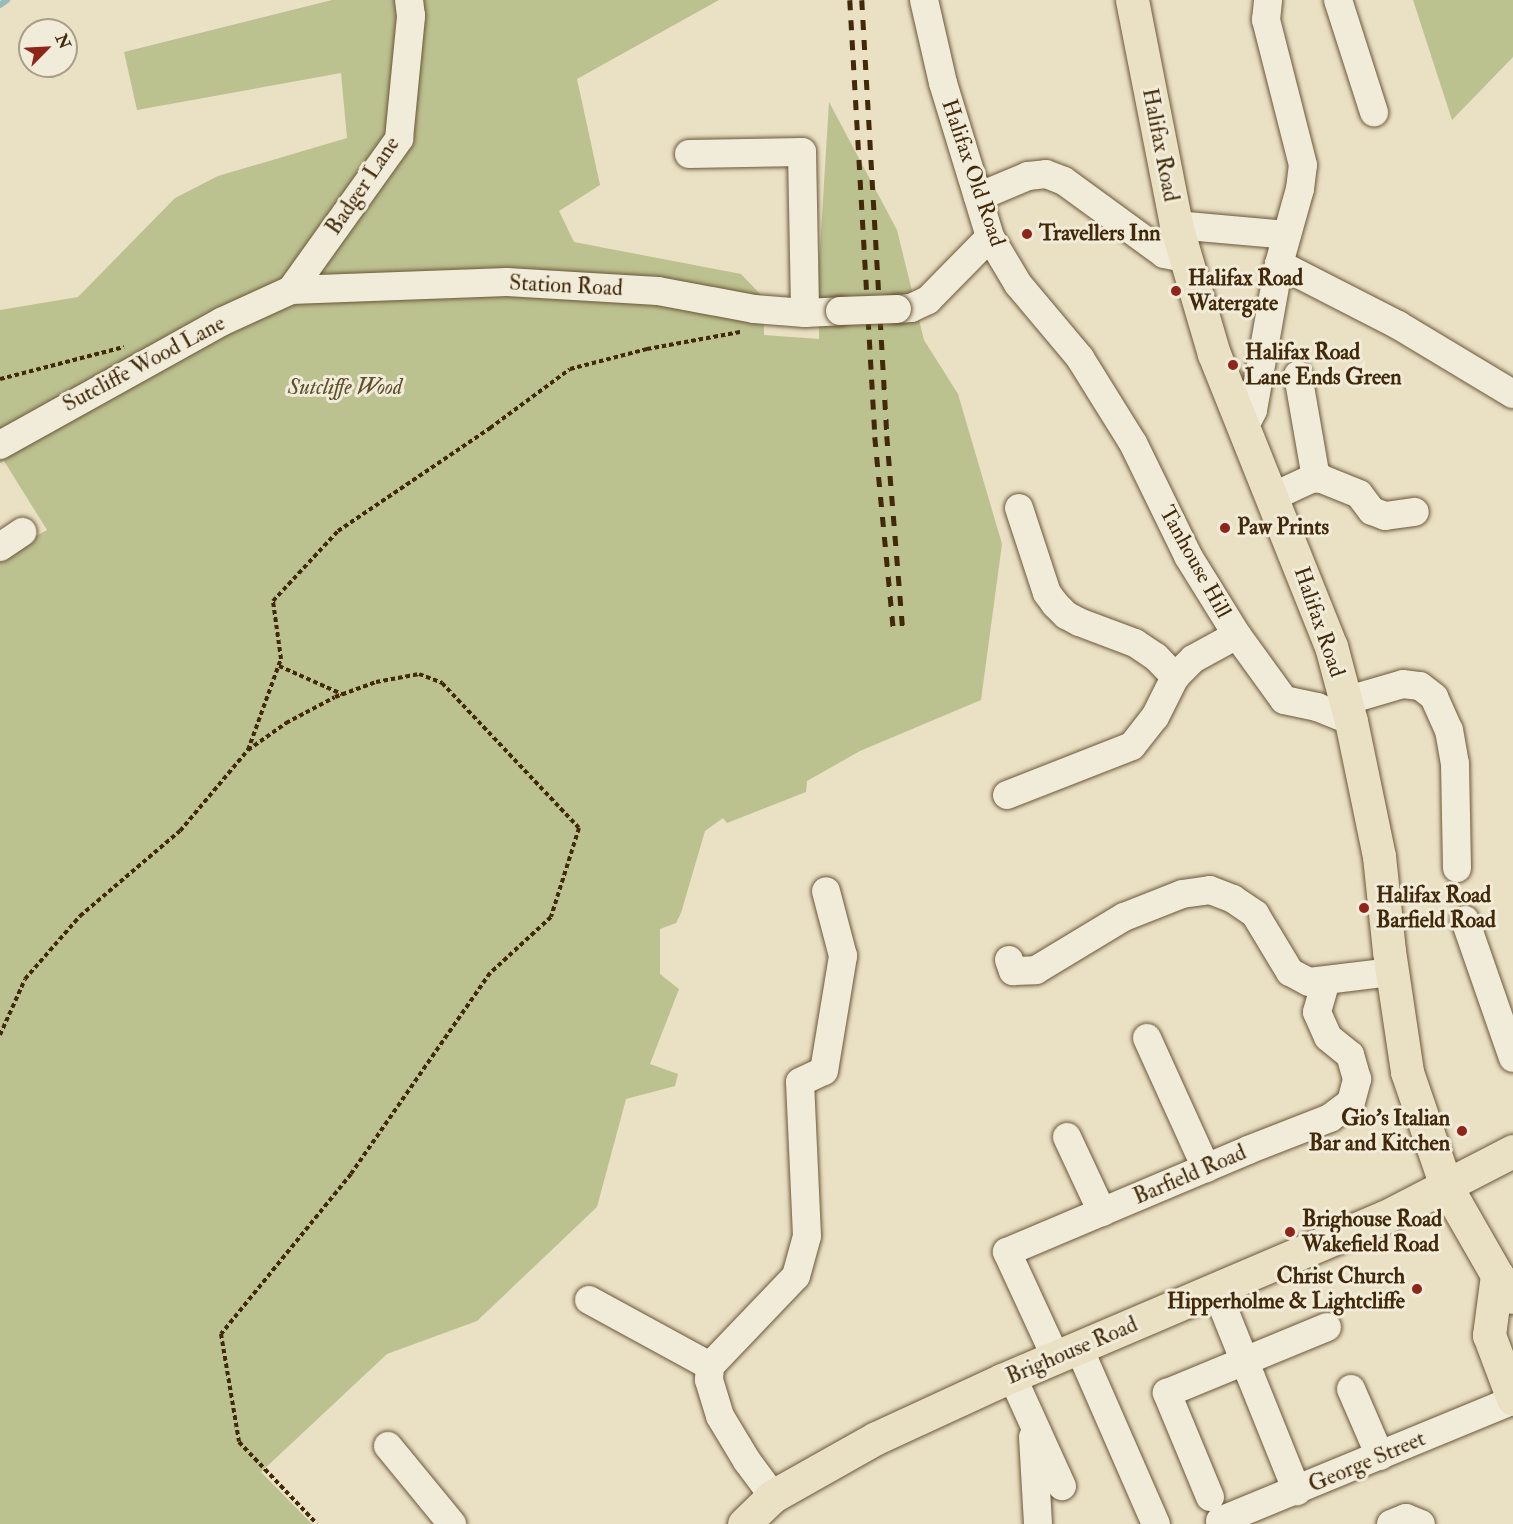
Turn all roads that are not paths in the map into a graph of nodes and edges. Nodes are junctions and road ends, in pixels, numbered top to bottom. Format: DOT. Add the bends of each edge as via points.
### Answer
graph roads {
  1 [pos="410,0"];
  2 [pos="924,0"];
  3 [pos="1132,0"];
  4 [pos="1268,0"];
  5 [pos="1338,0"];
  6 [pos="1374,112"];
  7 [pos="689,154"];
  8 [pos="978,197"];
  9 [pos="1176,225"];
  10 [pos="1287,235"];
  11 [pos="990,237"];
  12 [pos="1185,258"];
  13 [pos="1279,264"];
  14 [pos="291,290"];
  15 [pos="805,313"];
  16 [pos="1080,358"];
  17 [pos="1298,375"];
  18 [pos="1513,394"];
  19 [pos="1244,428"];
  20 [pos="0,445"];
  21 [pos="1316,478"];
  22 [pos="1270,498"];
  23 [pos="1019,508"];
  24 [pos="1415,512"];
  25 [pos="1237,635"];
  26 [pos="1175,677"];
  27 [pos="1348,711"];
  28 [pos="1007,795"];
  29 [pos="1457,868"];
  30 [pos="826,891"];
  31 [pos="1466,920"];
  32 [pos="1009,960"];
  33 [pos="1392,972"];
  34 [pos="1326,981"];
  35 [pos="1147,1038"];
  36 [pos="1513,1058"];
  37 [pos="1067,1137"];
  38 [pos="1513,1150"];
  39 [pos="1206,1168"];
  40 [pos="1446,1186"];
  41 [pos="1102,1212"];
  42 [pos="1505,1286"];
  43 [pos="1216,1290"];
  44 [pos="588,1300"];
  45 [pos="1328,1327"];
  46 [pos="1067,1353"];
  47 [pos="1245,1361"];
  48 [pos="710,1366"];
  49 [pos="1012,1376"];
  50 [pos="1352,1389"];
  51 [pos="1513,1400"];
  52 [pos="1032,1420"];
  53 [pos="388,1446"];
  54 [pos="1380,1456"];
  55 [pos="1062,1486"];
  56 [pos="1297,1491"];
  57 [pos="773,1496"];
  58 [pos="452,1524"];
  59 [pos="744,1524"];
  60 [pos="1038,1524"];
  61 [pos="1156,1524"];
  62 [pos="1391,1524"];
  63 [pos="1421,1524"];
  1 -- 14 [label="street, Badger Lane" via="399,139"];
  2 -- 8 [label="street, Halifax Old Road" via="943,83"];
  3 -- 9 [label="main road, Halifax Road"];
  4 -- 10 [label="street" via="1266,21 1303,165"];
  5 -- 6 [label="street"];
  7 -- 15 [label="street" via="802,152"];
  8 -- 11 [label="street, Halifax Old Road"];
  8 -- 12 [label="street" via="1028,176 1046,174 1064,181 1164,254"];
  9 -- 10 [label="street"];
  9 -- 12 [label="main road, Halifax Road"];
  10 -- 13 [label="street"];
  11 -- 15 [label="street, Station Road, bridge" via="928,300 911,308"];
  11 -- 16 [label="street, Halifax Old Road" via="1018,284"];
  12 -- 19 [label="main road, Halifax Road" via="1214,354"];
  13 -- 18 [label="street" via="1398,325"];
  13 -- 19 [label="street" via="1253,410"];
  14 -- 15 [label="street, Station Road" via="507,282 658,291 754,309"];
  14 -- 20 [label="street, Sutcliffe Wood Lane" via="221,322"];
  16 -- 25 [label="street, Tanhouse Hill" via="1134,443 1188,556"];
  17 -- 21 [label="street"];
  19 -- 22 [label="main road, Halifax Road"];
  21 -- 22 [label="street"];
  21 -- 24 [label="street" via="1359,494 1372,511 1385,516"];
  22 -- 27 [label="main road, Halifax Road" via="1331,646"];
  23 -- 26 [label="street" via="1047,593 1055,604 1066,615 1135,643"];
  25 -- 26 [label="street" via="1193,659"];
  25 -- 27 [label="street, Tanhouse Hill" via="1284,700"];
  26 -- 28 [label="street" via="1155,717 1132,746"];
  27 -- 29 [label="street" via="1403,684 1420,686 1434,697 1449,730 1455,764"];
  27 -- 33 [label="main road, Halifax Road" via="1379,856"];
  30 -- 48 [label="street" via="843,956 824,1071 800,1082 807,1236 796,1276"];
  31 -- 36 [label="street"];
  32 -- 34 [label="street" via="1013,971 1036,970 1124,917 1182,894 1210,890 1233,898 1255,914 1290,972 1309,982"];
  33 -- 34 [label="street"];
  33 -- 40 [label="main road, Halifax Road" via="1407,1072"];
  34 -- 39 [label="street, Barfield Road" via="1317,1012 1328,1037 1350,1055 1357,1079 1351,1102 1330,1118"];
  35 -- 39 [label="street"];
  37 -- 41 [label="street"];
  38 -- 40 [label="main road, Brighouse Road"];
  39 -- 41 [label="street, Barfield Road"];
  40 -- 42 [label="main road, Halifax Road"];
  40 -- 43 [label="main road, Brighouse Road" via="1385,1217"];
  41 -- 46 [label="street, Barfield Road" via="1007,1252"];
  42 -- 51 [label="main road" via="1490,1335"];
  43 -- 46 [label="main road, Brighouse Road"];
  43 -- 47 [label="street"];
  44 -- 48 [label="street"];
  45 -- 47 [label="street"];
  46 -- 49 [label="main road, Brighouse Road"];
  46 -- 61 [label="street"];
  47 -- 56 [label="street"];
  47 -- 56 [label="street, George Street" via="1167,1393 1215,1509"];
  48 -- 57 [label="street" via="709,1380 720,1416"];
  49 -- 52 [label="street"];
  49 -- 57 [label="main road, Brighouse Road" via="876,1438"];
  50 -- 54 [label="street"];
  51 -- 54 [label="street, George Street"];
  52 -- 55 [label="street"];
  52 -- 60 [label="street"];
  53 -- 58 [label="street"];
  54 -- 56 [label="street, George Street"];
  57 -- 59 [label="main road, Brighouse Road"];
  62 -- 63 [label="street" via="1406,1518"];
}
